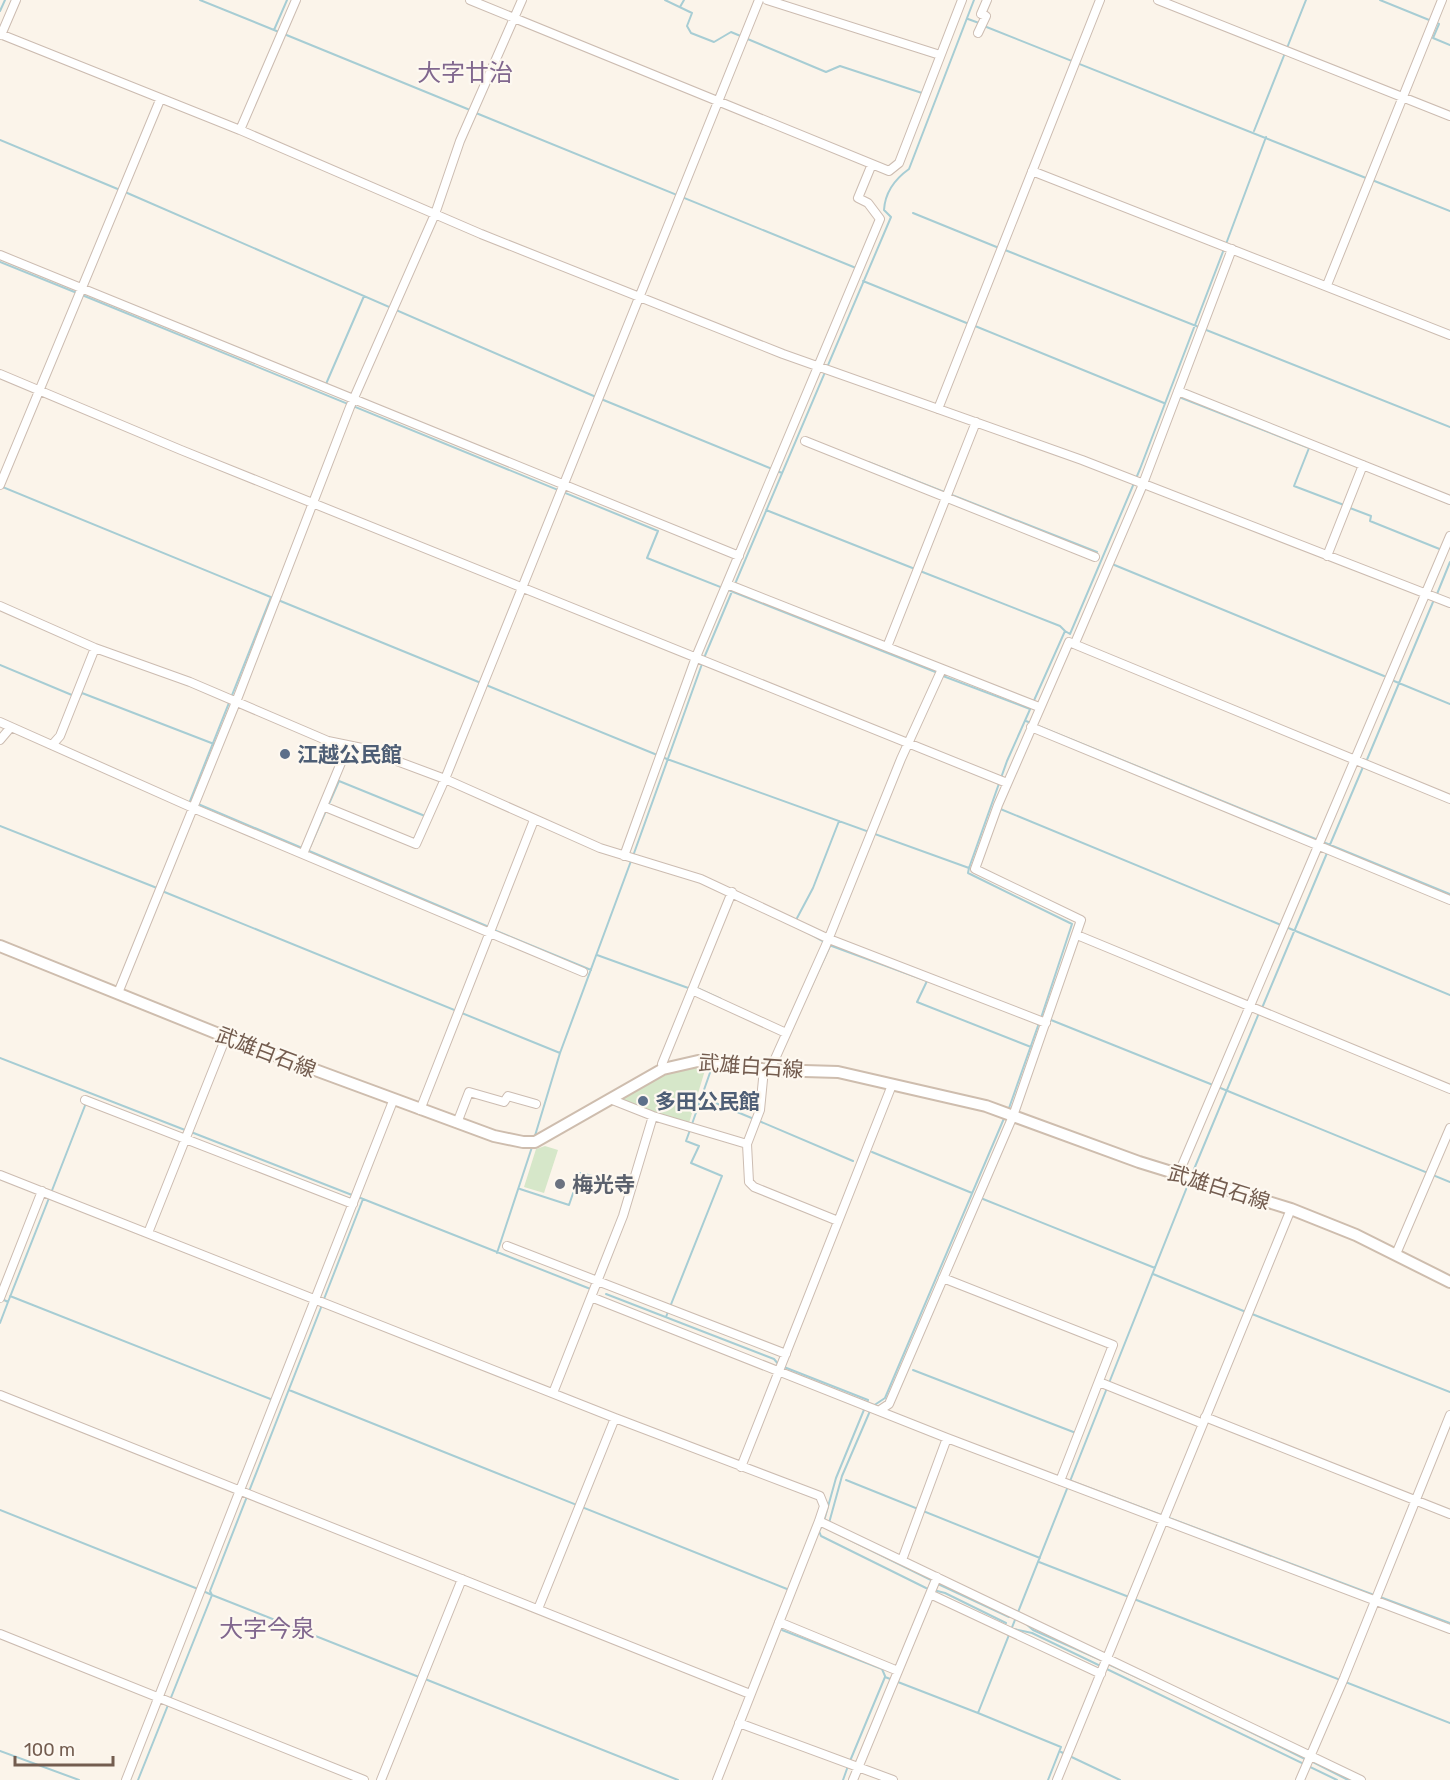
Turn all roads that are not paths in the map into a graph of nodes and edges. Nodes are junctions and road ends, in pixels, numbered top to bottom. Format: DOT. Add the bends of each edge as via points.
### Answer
graph roads {
  1 [pos="16,0"];
  2 [pos="296,0"];
  3 [pos="470,0"];
  4 [pos="522,0"];
  5 [pos="759,0"];
  6 [pos="766,0"];
  7 [pos="962,0"];
  8 [pos="987,0"];
  9 [pos="1100,0"];
  10 [pos="1158,0"];
  11 [pos="1442,0"];
  12 [pos="514,18"];
  13 [pos="980,28"];
  14 [pos="1,34"];
  15 [pos="940,55"];
  16 [pos="1403,96"];
  17 [pos="160,100"];
  18 [pos="718,101"];
  19 [pos="1450,116"];
  20 [pos="240,130"];
  21 [pos="872,164"];
  22 [pos="1032,171"];
  23 [pos="435,214"];
  24 [pos="1227,247"];
  25 [pos="0,255"];
  26 [pos="1327,285"];
  27 [pos="80,292"];
  28 [pos="639,297"];
  29 [pos="1450,335"];
  30 [pos="823,369"];
  31 [pos="0,374"];
  32 [pos="40,391"];
  33 [pos="1177,394"];
  34 [pos="352,403"];
  35 [pos="938,409"];
  36 [pos="976,422"];
  37 [pos="805,441"];
  38 [pos="1363,465"];
  39 [pos="1138,481"];
  40 [pos="0,484"];
  41 [pos="562,489"];
  42 [pos="948,495"];
  43 [pos="1450,500"];
  44 [pos="312,502"];
  45 [pos="1450,536"];
  46 [pos="739,556"];
  47 [pos="1095,556"];
  48 [pos="1327,556"];
  49 [pos="522,587"];
  50 [pos="729,587"];
  51 [pos="1425,593"];
  52 [pos="1450,603"];
  53 [pos="0,606"];
  54 [pos="1075,644"];
  55 [pos="887,647"];
  56 [pos="95,648"];
  57 [pos="701,659"];
  58 [pos="941,673"];
  59 [pos="233,701"];
  60 [pos="1034,705"];
  61 [pos="0,722"];
  62 [pos="1032,725"];
  63 [pos="10,727"];
  64 [pos="0,740"];
  65 [pos="909,744"];
  66 [pos="52,745"];
  67 [pos="348,746"];
  68 [pos="1362,762"];
  69 [pos="445,779"];
  70 [pos="1003,781"];
  71 [pos="1450,799"];
  72 [pos="195,804"];
  73 [pos="326,807"];
  74 [pos="534,820"];
  75 [pos="1324,845"];
  76 [pos="304,851"];
  77 [pos="629,857"];
  78 [pos="732,892"];
  79 [pos="1450,900"];
  80 [pos="490,930"];
  81 [pos="1077,935"];
  82 [pos="827,942"];
  83 [pos="0,946"];
  84 [pos="583,972"];
  85 [pos="692,988"];
  86 [pos="118,993"];
  87 [pos="1257,1009"];
  88 [pos="1042,1021"];
  89 [pos="786,1033"];
  90 [pos="226,1037"];
  91 [pos="769,1067"];
  92 [pos="663,1069"];
  93 [pos="892,1085"];
  94 [pos="1450,1089"];
  95 [pos="610,1099"];
  96 [pos="87,1101"];
  97 [pos="393,1101"];
  98 [pos="536,1104"];
  99 [pos="420,1110"];
  100 [pos="1009,1114"];
  101 [pos="653,1116"];
  102 [pos="457,1123"];
  103 [pos="1450,1128"];
  104 [pos="185,1139"];
  105 [pos="747,1144"];
  106 [pos="0,1175"];
  107 [pos="1186,1177"];
  108 [pos="48,1194"];
  109 [pos="353,1204"];
  110 [pos="1291,1209"];
  111 [pos="838,1221"];
  112 [pos="148,1233"];
  113 [pos="507,1246"];
  114 [pos="1396,1254"];
  115 [pos="943,1278"];
  116 [pos="1450,1282"];
  117 [pos="594,1289"];
  118 [pos="1,1296"];
  119 [pos="321,1302"];
  120 [pos="786,1354"];
  121 [pos="780,1368"];
  122 [pos="1105,1384"];
  123 [pos="553,1393"];
  124 [pos="0,1395"];
  125 [pos="877,1410"];
  126 [pos="1450,1414"];
  127 [pos="615,1418"];
  128 [pos="1203,1420"];
  129 [pos="947,1438"];
  130 [pos="741,1467"];
  131 [pos="1066,1483"];
  132 [pos="246,1493"];
  133 [pos="1416,1500"];
  134 [pos="1450,1514"];
  135 [pos="1163,1518"];
  136 [pos="820,1521"];
  137 [pos="902,1560"];
  138 [pos="462,1579"];
  139 [pos="937,1579"];
  140 [pos="930,1593"];
  141 [pos="1376,1597"];
  142 [pos="538,1610"];
  143 [pos="779,1622"];
  144 [pos="1450,1629"];
  145 [pos="0,1634"];
  146 [pos="1107,1659"];
  147 [pos="897,1672"];
  148 [pos="1102,1672"];
  149 [pos="750,1694"];
  150 [pos="166,1701"];
  151 [pos="740,1723"];
  152 [pos="1310,1756"];
  153 [pos="852,1765"];
  154 [pos="126,1780"];
  155 [pos="364,1780"];
  156 [pos="381,1780"];
  157 [pos="717,1780"];
  158 [pos="853,1780"];
  159 [pos="893,1780"];
  160 [pos="1057,1780"];
  161 [pos="1300,1780"];
  162 [pos="1361,1780"];
  1 -- 14 [label="street"];
  2 -- 20 [label="street"];
  3 -- 12 [label="street"];
  4 -- 12 [label="street"];
  5 -- 18 [label="street"];
  6 -- 15 [label="street"];
  7 -- 15 [label="street"];
  8 -- 13 [label="street"];
  9 -- 22 [label="street"];
  10 -- 16 [label="street"];
  11 -- 16 [label="street"];
  12 -- 18 [label="street"];
  12 -- 23 [label="street"];
  14 -- 17 [label="street"];
  15 -- 21 [label="street" via="899,163 889,171"];
  16 -- 19 [label="street"];
  16 -- 26 [label="street"];
  17 -- 20 [label="street"];
  17 -- 27 [label="street"];
  18 -- 21 [label="street"];
  18 -- 28 [label="street"];
  20 -- 23 [label="street"];
  21 -- 30 [label="street" via="858,198 868,202 880,219"];
  22 -- 24 [label="street"];
  22 -- 35 [label="street"];
  23 -- 28 [label="street"];
  23 -- 34 [label="street"];
  24 -- 26 [label="street"];
  24 -- 33 [label="street"];
  25 -- 27 [label="street"];
  26 -- 29 [label="street"];
  27 -- 32 [label="street"];
  27 -- 34 [label="street" via="324,388"];
  28 -- 30 [label="street"];
  28 -- 41 [label="street"];
  30 -- 35 [label="street"];
  30 -- 46 [label="street" via="774,470"];
  31 -- 32 [label="street"];
  32 -- 40 [label="street"];
  32 -- 44 [label="street"];
  33 -- 38 [label="street"];
  33 -- 39 [label="street"];
  34 -- 41 [label="street"];
  34 -- 44 [label="street"];
  35 -- 36 [label="street"];
  36 -- 39 [label="street"];
  36 -- 42 [label="street"];
  37 -- 42 [label="street"];
  38 -- 43 [label="street"];
  38 -- 48 [label="street"];
  39 -- 48 [label="street"];
  39 -- 54 [label="street" via="1110,563"];
  41 -- 46 [label="street"];
  41 -- 49 [label="street"];
  42 -- 47 [label="street"];
  42 -- 55 [label="street"];
  44 -- 49 [label="street"];
  44 -- 59 [label="street"];
  45 -- 51 [label="street"];
  46 -- 50 [label="street"];
  48 -- 51 [label="street"];
  49 -- 57 [label="street"];
  49 -- 69 [label="street"];
  50 -- 55 [label="street"];
  50 -- 57 [label="street"];
  51 -- 52 [label="street"];
  51 -- 68 [label="street"];
  53 -- 56 [label="street"];
  54 -- 60 [label="street" via="1069,642"];
  54 -- 68 [label="street"];
  55 -- 58 [label="street"];
  56 -- 59 [label="street"];
  56 -- 66 [label="street" via="60,736"];
  57 -- 65 [label="street"];
  57 -- 77 [label="street" via="660,757"];
  58 -- 60 [label="street"];
  58 -- 65 [label="street"];
  59 -- 67 [label="street"];
  59 -- 72 [label="street"];
  60 -- 62 [label="street"];
  61 -- 63 [label="street"];
  62 -- 70 [label="street"];
  62 -- 75 [label="street"];
  63 -- 64 [label="street"];
  63 -- 66 [label="street"];
  65 -- 70 [label="street"];
  65 -- 82 [label="street"];
  66 -- 72 [label="street"];
  67 -- 69 [label="street"];
  67 -- 73 [label="street"];
  68 -- 71 [label="street"];
  68 -- 75 [label="street"];
  69 -- 73 [label="street" via="416,844"];
  69 -- 74 [label="street"];
  70 -- 81 [label="street" via="975,869 1081,920"];
  72 -- 76 [label="street"];
  72 -- 86 [label="street"];
  73 -- 76 [label="street"];
  74 -- 77 [label="street"];
  74 -- 80 [label="street"];
  75 -- 79 [label="street"];
  75 -- 87 [label="street" via="1284,926"];
  76 -- 80 [label="street"];
  77 -- 78 [label="street"];
  78 -- 82 [label="street"];
  78 -- 85 [label="street"];
  80 -- 84 [label="street"];
  80 -- 99 [label="street"];
  81 -- 87 [label="street"];
  81 -- 88 [label="street"];
  82 -- 88 [label="street"];
  82 -- 89 [label="street"];
  83 -- 86 [label="main road, 武雄白石線"];
  85 -- 89 [label="street"];
  85 -- 92 [label="street"];
  86 -- 90 [label="main road, 武雄白石線"];
  87 -- 94 [label="street"];
  87 -- 107 [label="street" via="1216,1086"];
  88 -- 100 [label="street"];
  89 -- 91 [label="street"];
  90 -- 97 [label="main road, 武雄白石線"];
  90 -- 104 [label="street"];
  91 -- 92 [label="main road, 武雄白石線" via="713,1063"];
  91 -- 93 [label="main road, 武雄白石線" via="838,1072"];
  91 -- 105 [label="street"];
  92 -- 95 [label="main road, 武雄白石線"];
  93 -- 100 [label="main road, 武雄白石線"];
  93 -- 111 [label="street"];
  95 -- 101 [label="street"];
  95 -- 102 [label="main road, 武雄白石線" via="533,1142 494,1136"];
  96 -- 104 [label="street"];
  97 -- 99 [label="main road, 武雄白石線"];
  97 -- 109 [label="street"];
  98 -- 102 [label="street" via="508,1096 504,1102 469,1092"];
  99 -- 102 [label="main road, 武雄白石線"];
  100 -- 107 [label="main road, 武雄白石線"];
  100 -- 115 [label="street"];
  101 -- 105 [label="street"];
  101 -- 117 [label="street" via="630,1197"];
  103 -- 114 [label="street"];
  104 -- 109 [label="street"];
  104 -- 112 [label="street"];
  105 -- 111 [label="street" via="749,1182 754,1187"];
  106 -- 108 [label="street"];
  107 -- 110 [label="main road, 武雄白石線"];
  108 -- 112 [label="street"];
  108 -- 118 [label="street"];
  109 -- 119 [label="street"];
  110 -- 114 [label="main road, 武雄白石線"];
  110 -- 128 [label="street"];
  111 -- 120 [label="street"];
  112 -- 119 [label="street"];
  113 -- 117 [label="street"];
  114 -- 116 [label="main road, 武雄白石線"];
  115 -- 122 [label="street" via="1113,1345"];
  115 -- 125 [label="street" via="889,1404"];
  117 -- 120 [label="street" via="669,1309"];
  117 -- 121 [label="street"];
  117 -- 123 [label="street"];
  119 -- 123 [label="street"];
  119 -- 132 [label="street" via="274,1406"];
  120 -- 121 [label="street"];
  121 -- 125 [label="street"];
  121 -- 130 [label="street"];
  122 -- 128 [label="street"];
  122 -- 131 [label="street" via="1078,1434"];
  123 -- 127 [label="street"];
  124 -- 132 [label="street"];
  125 -- 129 [label="street"];
  126 -- 133 [label="street"];
  127 -- 130 [label="street"];
  127 -- 142 [label="street"];
  128 -- 133 [label="street"];
  128 -- 135 [label="street"];
  129 -- 131 [label="street"];
  129 -- 137 [label="street"];
  130 -- 136 [label="street" via="820,1496 824,1506"];
  131 -- 135 [label="street"];
  132 -- 138 [label="street"];
  132 -- 150 [label="street" via="204,1585"];
  133 -- 134 [label="street"];
  133 -- 141 [label="street"];
  135 -- 141 [label="street"];
  135 -- 146 [label="street"];
  136 -- 137 [label="street"];
  136 -- 143 [label="street"];
  137 -- 139 [label="street"];
  138 -- 142 [label="street"];
  138 -- 156 [label="street"];
  139 -- 140 [label="street"];
  139 -- 146 [label="street"];
  140 -- 147 [label="street"];
  140 -- 148 [label="street"];
  141 -- 144 [label="street"];
  141 -- 152 [label="street"];
  142 -- 149 [label="street"];
  143 -- 147 [label="street"];
  143 -- 149 [label="street"];
  145 -- 150 [label="street"];
  146 -- 148 [label="street"];
  146 -- 152 [label="street"];
  147 -- 153 [label="street"];
  148 -- 160 [label="street"];
  149 -- 151 [label="street"];
  150 -- 154 [label="street"];
  150 -- 155 [label="street"];
  151 -- 153 [label="street"];
  151 -- 157 [label="street"];
  152 -- 161 [label="street"];
  152 -- 162 [label="street"];
  153 -- 158 [label="street"];
  153 -- 159 [label="street"];
}
